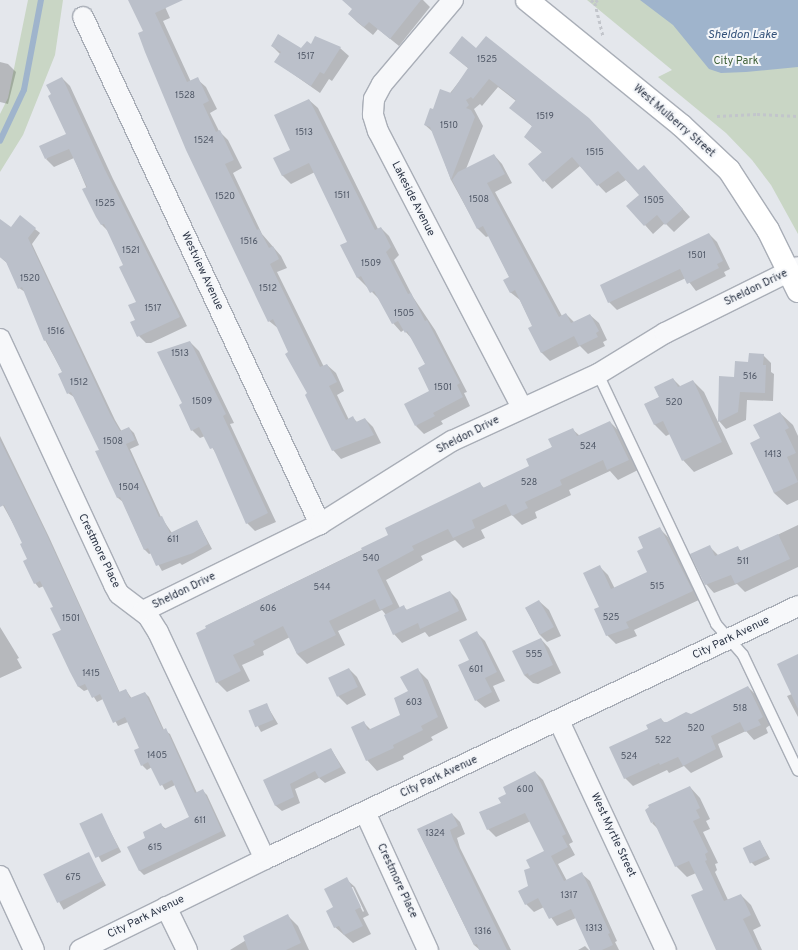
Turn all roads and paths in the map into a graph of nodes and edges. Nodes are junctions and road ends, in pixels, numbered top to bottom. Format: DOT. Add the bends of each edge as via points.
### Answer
graph roads {
  1 [pos="453,0"];
  2 [pos="527,0"];
  3 [pos="591,0"];
  4 [pos="595,3"];
  5 [pos="83,17"];
  6 [pos="717,116"];
  7 [pos="797,116"];
  8 [pos="793,270"];
  9 [pos="798,291"];
  10 [pos="0,339"];
  11 [pos="598,374"];
  12 [pos="522,408"];
  13 [pos="320,524"];
  14 [pos="798,606"];
  15 [pos="143,611"];
  16 [pos="730,639"];
  17 [pos="559,720"];
  18 [pos="798,771"];
  19 [pos="365,812"];
  20 [pos="266,859"];
  21 [pos="0,876"];
  22 [pos="166,907"];
  23 [pos="34,950"];
  24 [pos="80,950"];
  25 [pos="187,950"];
  26 [pos="428,950"];
  27 [pos="666,950"];
  1 -- 12 [label="street, Lakeside Avenue" via="382,84 374,98 373,115 378,131"];
  2 -- 8 [label="main road, West Mulberry Street" via="706,146 729,170 749,198"];
  3 -- 4 [label="path"];
  5 -- 13 [label="street, Westview Avenue"];
  6 -- 7 [label="path"];
  8 -- 9 [label="main road, West Mulberry Street"];
  8 -- 11 [label="street, Sheldon Drive" via="665,332"];
  10 -- 15 [label="street, Crestmore Place" via="114,585 119,594"];
  11 -- 12 [label="street, Sheldon Drive"];
  11 -- 16 [label="lane" via="716,624"];
  12 -- 13 [label="street, Sheldon Drive" via="452,440"];
  13 -- 15 [label="street, Sheldon Drive"];
  14 -- 16 [label="street, City Park Avenue"];
  15 -- 20 [label="street, Crestmore Place" via="158,632"];
  16 -- 17 [label="street, City Park Avenue"];
  16 -- 18 [label="lane" via="743,655"];
  17 -- 19 [label="street, City Park Avenue"];
  17 -- 27 [label="street, West Myrtle Street"];
  19 -- 20 [label="street, City Park Avenue"];
  19 -- 26 [label="street, Crestmore Place"];
  20 -- 22 [label="street, City Park Avenue"];
  21 -- 23 [label="street"];
  22 -- 24 [label="street, City Park Avenue"];
  22 -- 25 [label="street"];
}
